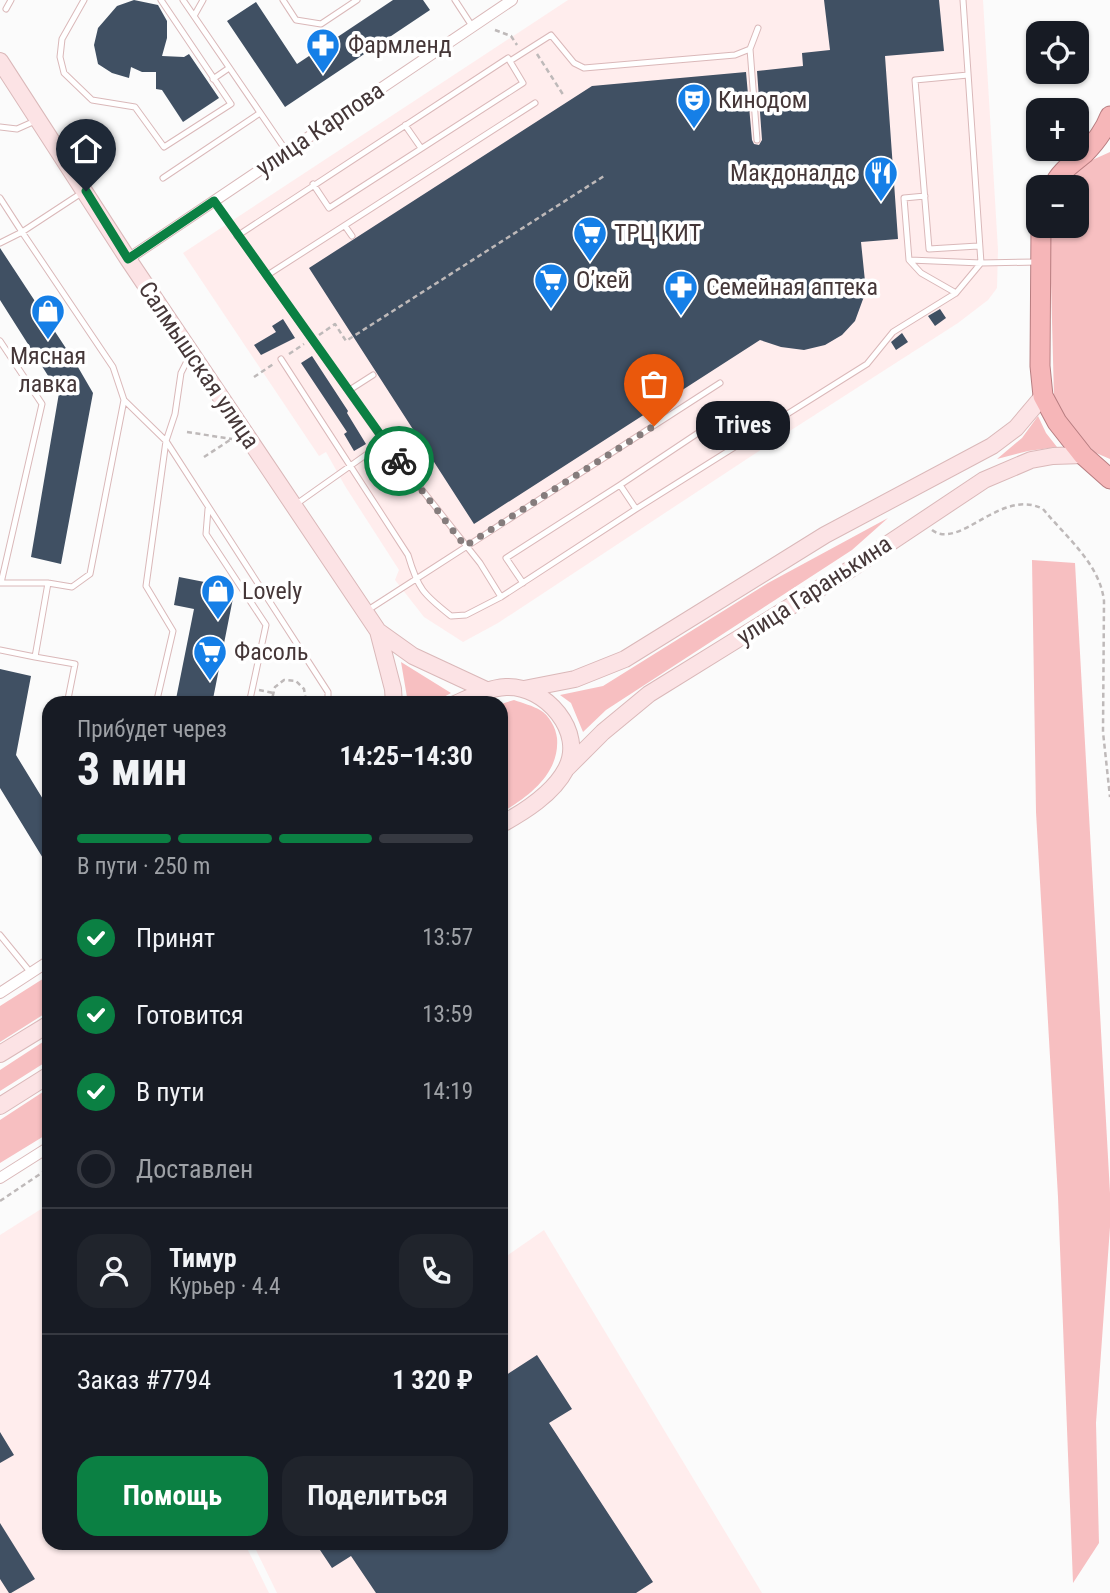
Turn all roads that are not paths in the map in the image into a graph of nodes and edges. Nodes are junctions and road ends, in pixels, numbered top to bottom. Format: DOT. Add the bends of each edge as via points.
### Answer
graph roads {
  1 [pos="11,0"];
  2 [pos="84,0"];
  3 [pos="161,0"];
  4 [pos="183,0"];
  5 [pos="203,0"];
  6 [pos="283,0"];
  7 [pos="357,0"];
  8 [pos="455,0"];
  9 [pos="512,0"];
  10 [pos="963,0"];
  11 [pos="6,9"];
  12 [pos="194,16"];
  13 [pos="472,26"];
  14 [pos="758,28"];
  15 [pos="750,50"];
  16 [pos="0,61"];
  17 [pos="510,61"];
  18 [pos="229,68"];
  19 [pos="968,75"];
  20 [pos="213,79"];
  21 [pos="535,103"];
  22 [pos="260,113"];
  23 [pos="1110,116"];
  24 [pos="38,119"];
  25 [pos="405,125"];
  26 [pos="0,127"];
  27 [pos="757,140"];
  28 [pos="1110,144"];
  29 [pos="421,148"];
  30 [pos="1089,148"];
  31 [pos="1089,151"];
  32 [pos="287,152"];
  33 [pos="1074,161"];
  34 [pos="1061,175"];
  35 [pos="163,178"];
  36 [pos="313,184"];
  37 [pos="86,191"];
  38 [pos="925,196"];
  39 [pos="0,198"];
  40 [pos="214,201"];
  41 [pos="345,226"];
  42 [pos="22,232"];
  43 [pos="237,236"];
  44 [pos="352,236"];
  45 [pos="1041,238"];
  46 [pos="0,243"];
  47 [pos="978,246"];
  48 [pos="128,259"];
  49 [pos="909,260"];
  50 [pos="1040,262"];
  51 [pos="981,263"];
  52 [pos="267,276"];
  53 [pos="956,293"];
  54 [pos="0,341"];
  55 [pos="191,352"];
  56 [pos="281,359"];
  57 [pos="373,375"];
  58 [pos="720,383"];
  59 [pos="348,391"];
  60 [pos="1043,396"];
  61 [pos="124,400"];
  62 [pos="410,433"];
  63 [pos="748,439"];
  64 [pos="166,441"];
  65 [pos="384,442"];
  66 [pos="1083,456"];
  67 [pos="349,467"];
  68 [pos="1108,475"];
  69 [pos="620,485"];
  70 [pos="293,506"];
  71 [pos="208,509"];
  72 [pos="636,509"];
  73 [pos="465,546"];
  74 [pos="415,580"];
  75 [pos="1,583"];
  76 [pos="48,583"];
  77 [pos="523,583"];
  78 [pos="501,597"];
  79 [pos="365,612"];
  80 [pos="378,631"];
  81 [pos="0,650"];
  82 [pos="35,657"];
  83 [pos="524,689"];
  84 [pos="486,691"];
  85 [pos="69,696"];
  86 [pos="158,696"];
  87 [pos="252,696"];
  88 [pos="328,696"];
  89 [pos="393,696"];
  90 [pos="474,696"];
  91 [pos="567,768"];
  92 [pos="508,821"];
  93 [pos="0,935"];
  94 [pos="42,966"];
  95 [pos="31,973"];
  96 [pos="0,993"];
  97 [pos="42,1028"];
  98 [pos="0,1054"];
  99 [pos="42,1079"];
  100 [pos="0,1106"];
  101 [pos="42,1151"];
  102 [pos="0,1178"];
  1 -- 11 [label="lane"];
  2 -- 20 [label="lane" via="62,39 64,73 92,100 135,107 164,147 230,104"];
  3 -- 20 [label="lane"];
  4 -- 12 [label="lane"];
  5 -- 12 [label="lane"];
  6 -- 7 [label="lane" via="296,20 321,24"];
  8 -- 13 [label="lane"];
  9 -- 13 [label="street, улица Карпова"];
  10 -- 19 [label="lane"];
  12 -- 18 [label="lane"];
  13 -- 32 [label="street, улица Карпова"];
  14 -- 15 [label="lane"];
  15 -- 17 [label="lane" via="584,68 574,63 551,35"];
  15 -- 27 [label="lane"];
  16 -- 24 [label="main road, Салмышская улица"];
  17 -- 25 [label="lane" via="508,58"];
  17 -- 29 [label="lane" via="523,82"];
  18 -- 20 [label="lane"];
  18 -- 22 [label="lane"];
  19 -- 38 [label="lane" via="915,80"];
  19 -- 47 [label="lane"];
  21 -- 41 [label="lane"];
  22 -- 32 [label="lane"];
  22 -- 35 [label="lane"];
  23 -- 30 [label="highway"];
  24 -- 26 [label="lane" via="17,130"];
  24 -- 37 [label="main road, Салмышская улица"];
  25 -- 29 [label="lane"];
  25 -- 36 [label="lane"];
  28 -- 31 [label="highway"];
  29 -- 36 [label="lane" via="329,208"];
  32 -- 40 [label="street, улица Карпова"];
  33 -- 34 [label="highway"];
  36 -- 43 [label="lane"];
  37 -- 42 [label="lane"];
  37 -- 48 [label="main road, Салмышская улица"];
  38 -- 47 [label="lane" via="929,249"];
  38 -- 49 [label="lane" via="904,198"];
  39 -- 42 [label="lane"];
  40 -- 43 [label="lane"];
  40 -- 48 [label="street, улица Карпова"];
  41 -- 44 [label="lane"];
  41 -- 52 [label="lane"];
  42 -- 46 [label="lane"];
  42 -- 61 [label="lane" via="113,367"];
  43 -- 52 [label="lane"];
  45 -- 50 [label="highway"];
  47 -- 51 [label="lane"];
  48 -- 55 [label="main road, Салмышская улица"];
  49 -- 51 [label="lane"];
  49 -- 53 [label="lane" via="921,273"];
  50 -- 51 [label="lane"];
  50 -- 60 [label="highway"];
  51 -- 53 [label="lane"];
  52 -- 59 [label="lane"];
  53 -- 63 [label="lane" via="892,332 867,364"];
  54 -- 75 [label="lane" via="42,404"];
  55 -- 64 [label="lane" via="181,373"];
  55 -- 70 [label="main road, Салмышская улица"];
  56 -- 67 [label="lane"];
  57 -- 59 [label="lane"];
  58 -- 73 [label="lane"];
  59 -- 65 [label="lane"];
  60 -- 66 [label="highway"];
  60 -- 83 [label="main road, улица Гаранькина" via="1016,428 992,446 825,535 625,659 575,679"];
  61 -- 64 [label="lane"];
  61 -- 76 [label="lane" via="90,574 72,587"];
  62 -- 65 [label="lane"];
  63 -- 69 [label="lane" via="730,411"];
  63 -- 72 [label="lane"];
  64 -- 71 [label="lane"];
  64 -- 86 [label="lane" via="146,586 173,631"];
  65 -- 67 [label="lane"];
  65 -- 73 [label="lane"];
  66 -- 68 [label="highway"];
  66 -- 91 [label="main road, улица Гаранькина" via="1031,460 984,480 649,694"];
  67 -- 70 [label="lane"];
  67 -- 74 [label="lane" via="408,555"];
  69 -- 72 [label="lane"];
  69 -- 77 [label="lane" via="506,558"];
  70 -- 79 [label="main road, Салмышская улица"];
  71 -- 87 [label="lane" via="206,534 265,625"];
  71 -- 88 [label="lane"];
  72 -- 77 [label="lane"];
  73 -- 74 [label="lane"];
  73 -- 78 [label="lane"];
  74 -- 78 [label="lane" via="425,596 451,616 466,615"];
  74 -- 79 [label="lane"];
  75 -- 76 [label="lane"];
  76 -- 82 [label="lane"];
  77 -- 78 [label="lane"];
  79 -- 80 [label="main road, Салмышская улица"];
  80 -- 84 [label="main road, Салмышская улица" via="412,656"];
  80 -- 89 [label="main road, Салмышская улица"];
  81 -- 82 [label="lane"];
  82 -- 85 [label="lane" via="75,664"];
  83 -- 84 [label="main road, улица Гаранькина"];
  83 -- 91 [label="main road" via="548,702 564,720 572,745"];
  84 -- 90 [label="main road"];
  91 -- 92 [label="main road, улица Гаранькина" via="549,791"];
  93 -- 95 [label="lane"];
  94 -- 95 [label="street"];
  95 -- 96 [label="street"];
  97 -- 98 [label="main road"];
  99 -- 100 [label="main road"];
  101 -- 102 [label="street"];
}
